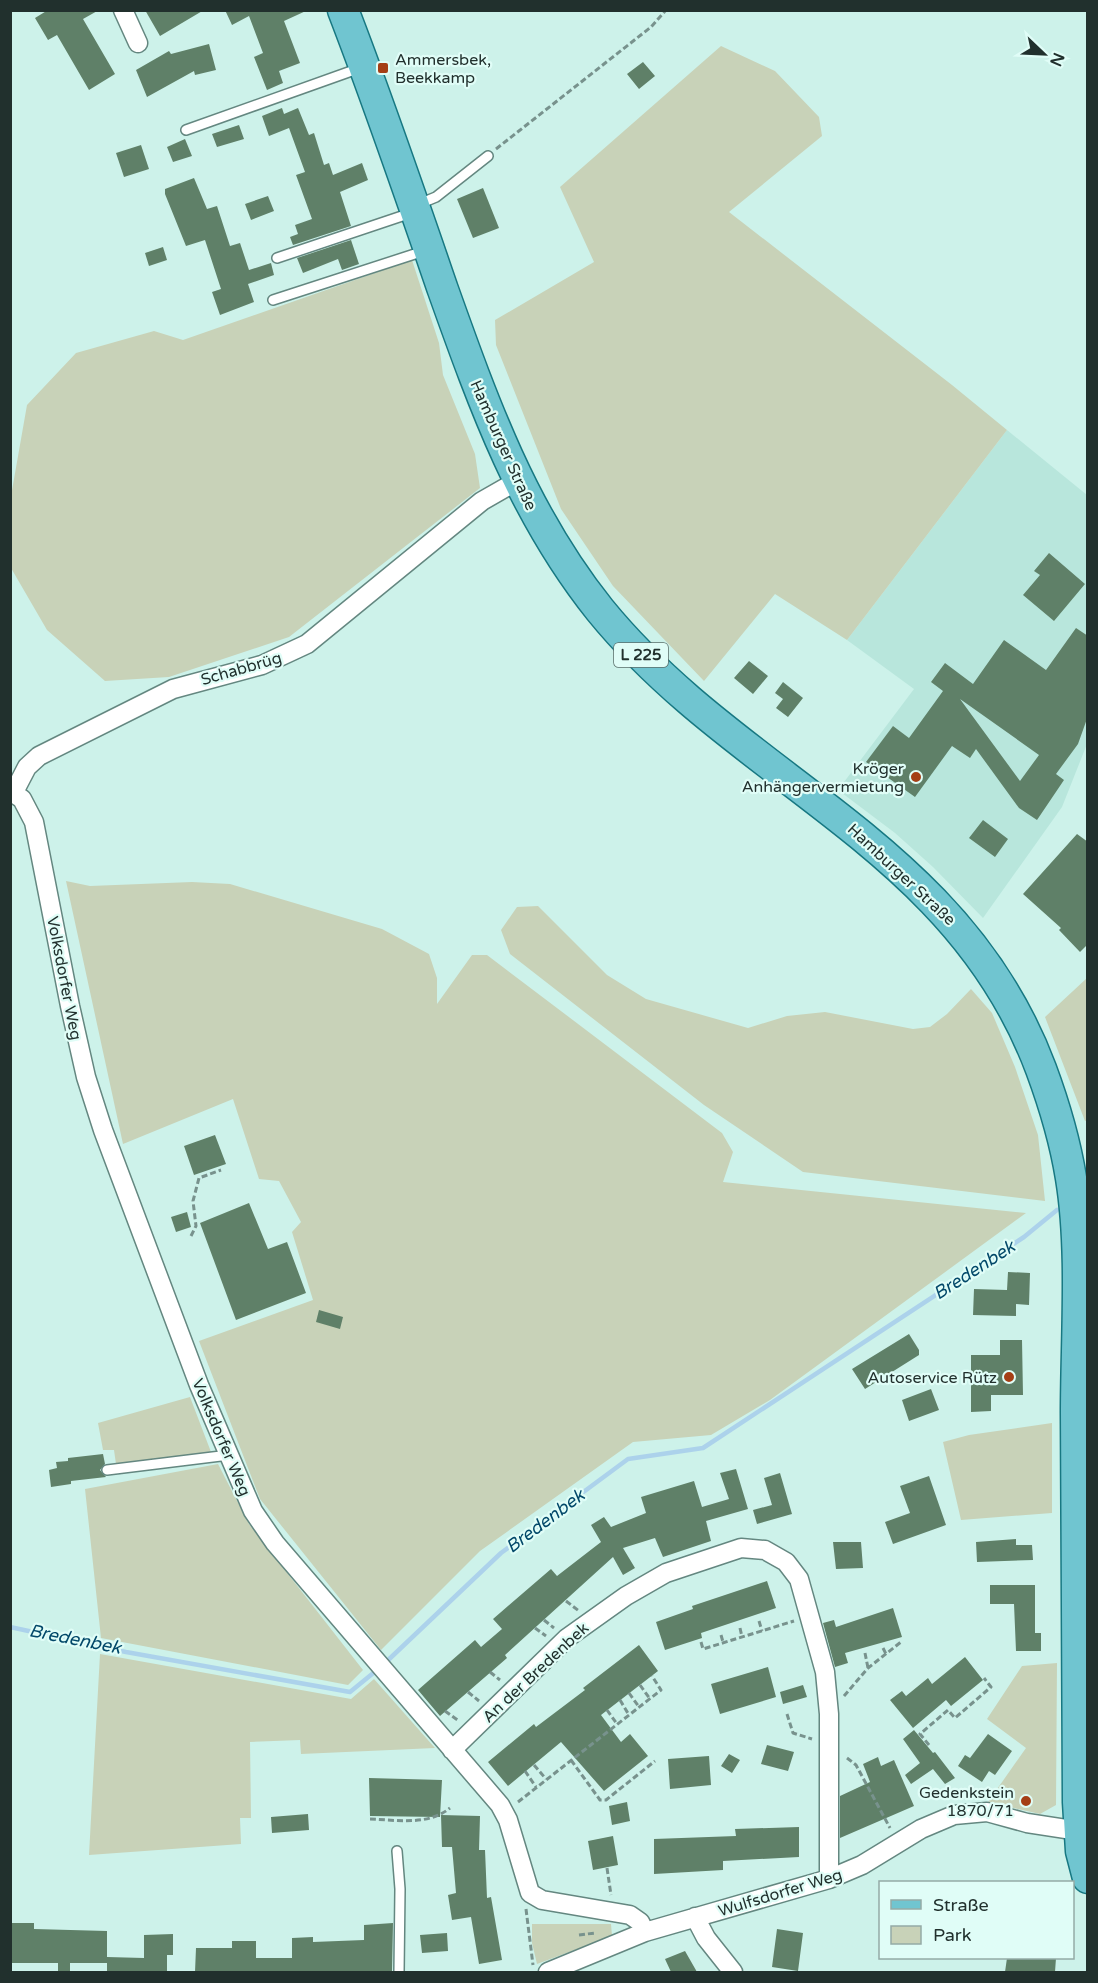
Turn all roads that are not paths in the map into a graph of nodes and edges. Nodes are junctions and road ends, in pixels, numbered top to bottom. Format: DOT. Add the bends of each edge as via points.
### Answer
graph roads {
  1 [pos="123,10"];
  2 [pos="343,10"];
  3 [pos="138,43"];
  4 [pos="365,66"];
  5 [pos="186,130"];
  6 [pos="488,156"];
  7 [pos="415,209"];
  8 [pos="429,249"];
  9 [pos="277,258"];
  10 [pos="273,300"];
  11 [pos="517,481"];
  12 [pos="12,791"];
  13 [pos="1082,1384"];
  14 [pos="229,1455"];
  15 [pos="107,1470"];
  16 [pos="1082,1501"];
  17 [pos="1082,1706"];
  18 [pos="452,1750"];
  19 [pos="1079,1831"];
  20 [pos="396,1851"];
  21 [pos="1088,1878"];
  22 [pos="829,1879"];
  23 [pos="695,1917"];
  24 [pos="645,1932"];
  25 [pos="399,1972"];
  26 [pos="548,1972"];
  27 [pos="733,1972"];
  1 -- 3 [label="street"];
  2 -- 4 [label="main road, Hamburger Straße / L 225"];
  4 -- 5 [label="lane"];
  4 -- 7 [label="main road, Hamburger Straße / L 225"];
  6 -- 7 [label="lane"];
  7 -- 8 [label="main road, Hamburger Straße / L 225"];
  7 -- 9 [label="lane"];
  8 -- 10 [label="lane"];
  8 -- 11 [label="main road, Hamburger Straße / L 225"];
  11 -- 12 [label="street, Schabbrüg" via="482,501 307,644 262,665 173,688 39,756"];
  11 -- 13 [label="main road, Hamburger Straße / L 225" via="570,570 639,652 693,703 887,855 934,900 976,949 1009,1001 1040,1066 1064,1142 1074,1210"];
  12 -- 14 [label="street, Volksdorfer Weg" via="34,822 70,1006 103,1130"];
  13 -- 16 [label="main road, Hamburger Straße / L 225"];
  14 -- 15 [label="lane"];
  14 -- 18 [label="street, Volksdorfer Weg" via="263,1528"];
  16 -- 17 [label="main road, Hamburger Straße / L 225"];
  17 -- 19 [label="main road, Hamburger Straße / L 225"];
  18 -- 22 [label="street, An der Bredenbek" via="580,1627 626,1596 666,1573 741,1548 765,1550 777,1555 799,1579 825,1672 829,1714"];
  18 -- 24 [label="street, Volksdorfer Weg" via="505,1813 530,1893 542,1900 636,1917"];
  19 -- 21 [label="main road, Hamburger Straße / L 225"];
  19 -- 22 [label="street, Wulfsdorfer Weg" via="1027,1823 996,1813 967,1812 943,1819"];
  20 -- 25 [label="lane" via="400,1889"];
  22 -- 23 [label="street, Wulfsdorfer Weg"];
  23 -- 24 [label="street, Wulfsdorfer Weg"];
  23 -- 27 [label="street"];
  24 -- 26 [label="street, Wulfsdorfer Weg"];
}
